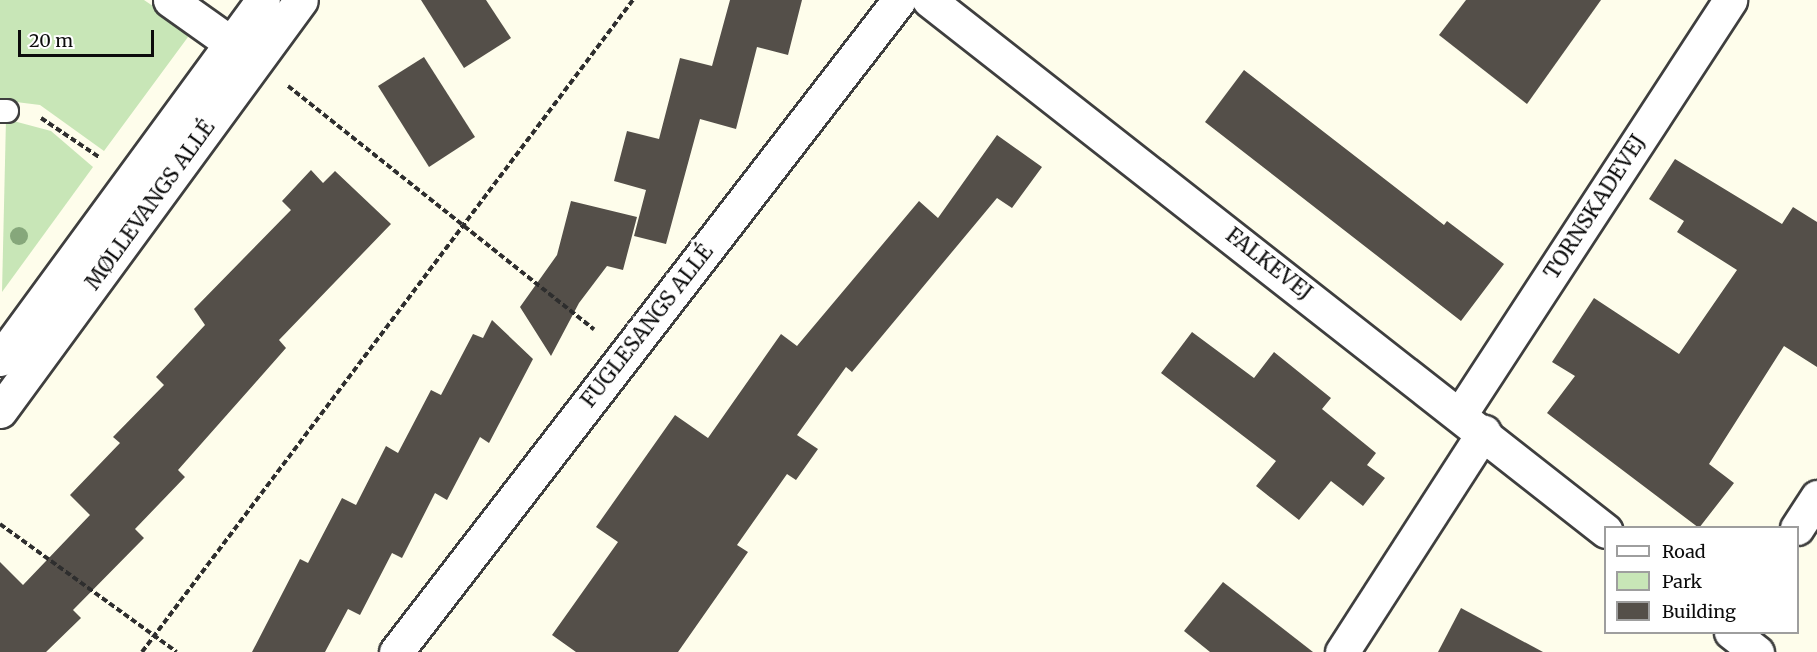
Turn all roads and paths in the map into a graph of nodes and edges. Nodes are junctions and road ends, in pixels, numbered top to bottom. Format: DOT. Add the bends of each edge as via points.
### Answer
graph roads {
  1 [pos="170,0"];
  2 [pos="263,0"];
  3 [pos="301,0"];
  4 [pos="633,0"];
  5 [pos="898,0"];
  6 [pos="929,0"];
  7 [pos="1730,0"];
  8 [pos="244,52"];
  9 [pos="3,111"];
  10 [pos="131,181"];
  11 [pos="464,228"];
  12 [pos="4,345"];
  13 [pos="625,354"];
  14 [pos="0,411"];
  15 [pos="1472,423"];
  16 [pos="1817,497"];
  17 [pos="0,524"];
  18 [pos="1798,526"];
  19 [pos="1604,530"];
  20 [pos="1729,634"];
  21 [pos="1731,634"];
  22 [pos="154,636"];
  23 [pos="142,652"];
  24 [pos="177,652"];
  25 [pos="396,652"];
  26 [pos="1342,652"];
  27 [pos="1717,652"];
  28 [pos="1757,652"];
  1 -- 8 [label="street"];
  2 -- 8 [label="street, MØLLEVANGS ALLÉ"];
  3 -- 8 [label="street, MØLLEVANGS ALLÉ"];
  4 -- 11 [label="path"];
  5 -- 13 [label="street, FUGLESANGS ALLÉ"];
  6 -- 15 [label="street, FALKEVEJ"];
  7 -- 15 [label="street, TORNSKADEVEJ"];
  8 -- 10 [label="street, MØLLEVANGS ALLÉ"];
  8 -- 11 [label="path"];
  8 -- 14 [label="street, MØLLEVANGS ALLÉ"];
  9 -- 10 [label="path" via="45,118"];
  10 -- 12 [label="street, MØLLEVANGS ALLÉ"];
  11 -- 13 [label="path"];
  11 -- 22 [label="path"];
  13 -- 25 [label="street, FUGLESANGS ALLÉ"];
  15 -- 19 [label="street, FALKEVEJ"];
  15 -- 26 [label="street, TORNSKADEVEJ"];
  16 -- 18 [label="street"];
  17 -- 22 [label="path"];
  20 -- 27 [label="street"];
  21 -- 28 [label="street"];
  22 -- 23 [label="path"];
  22 -- 24 [label="path"];
}
